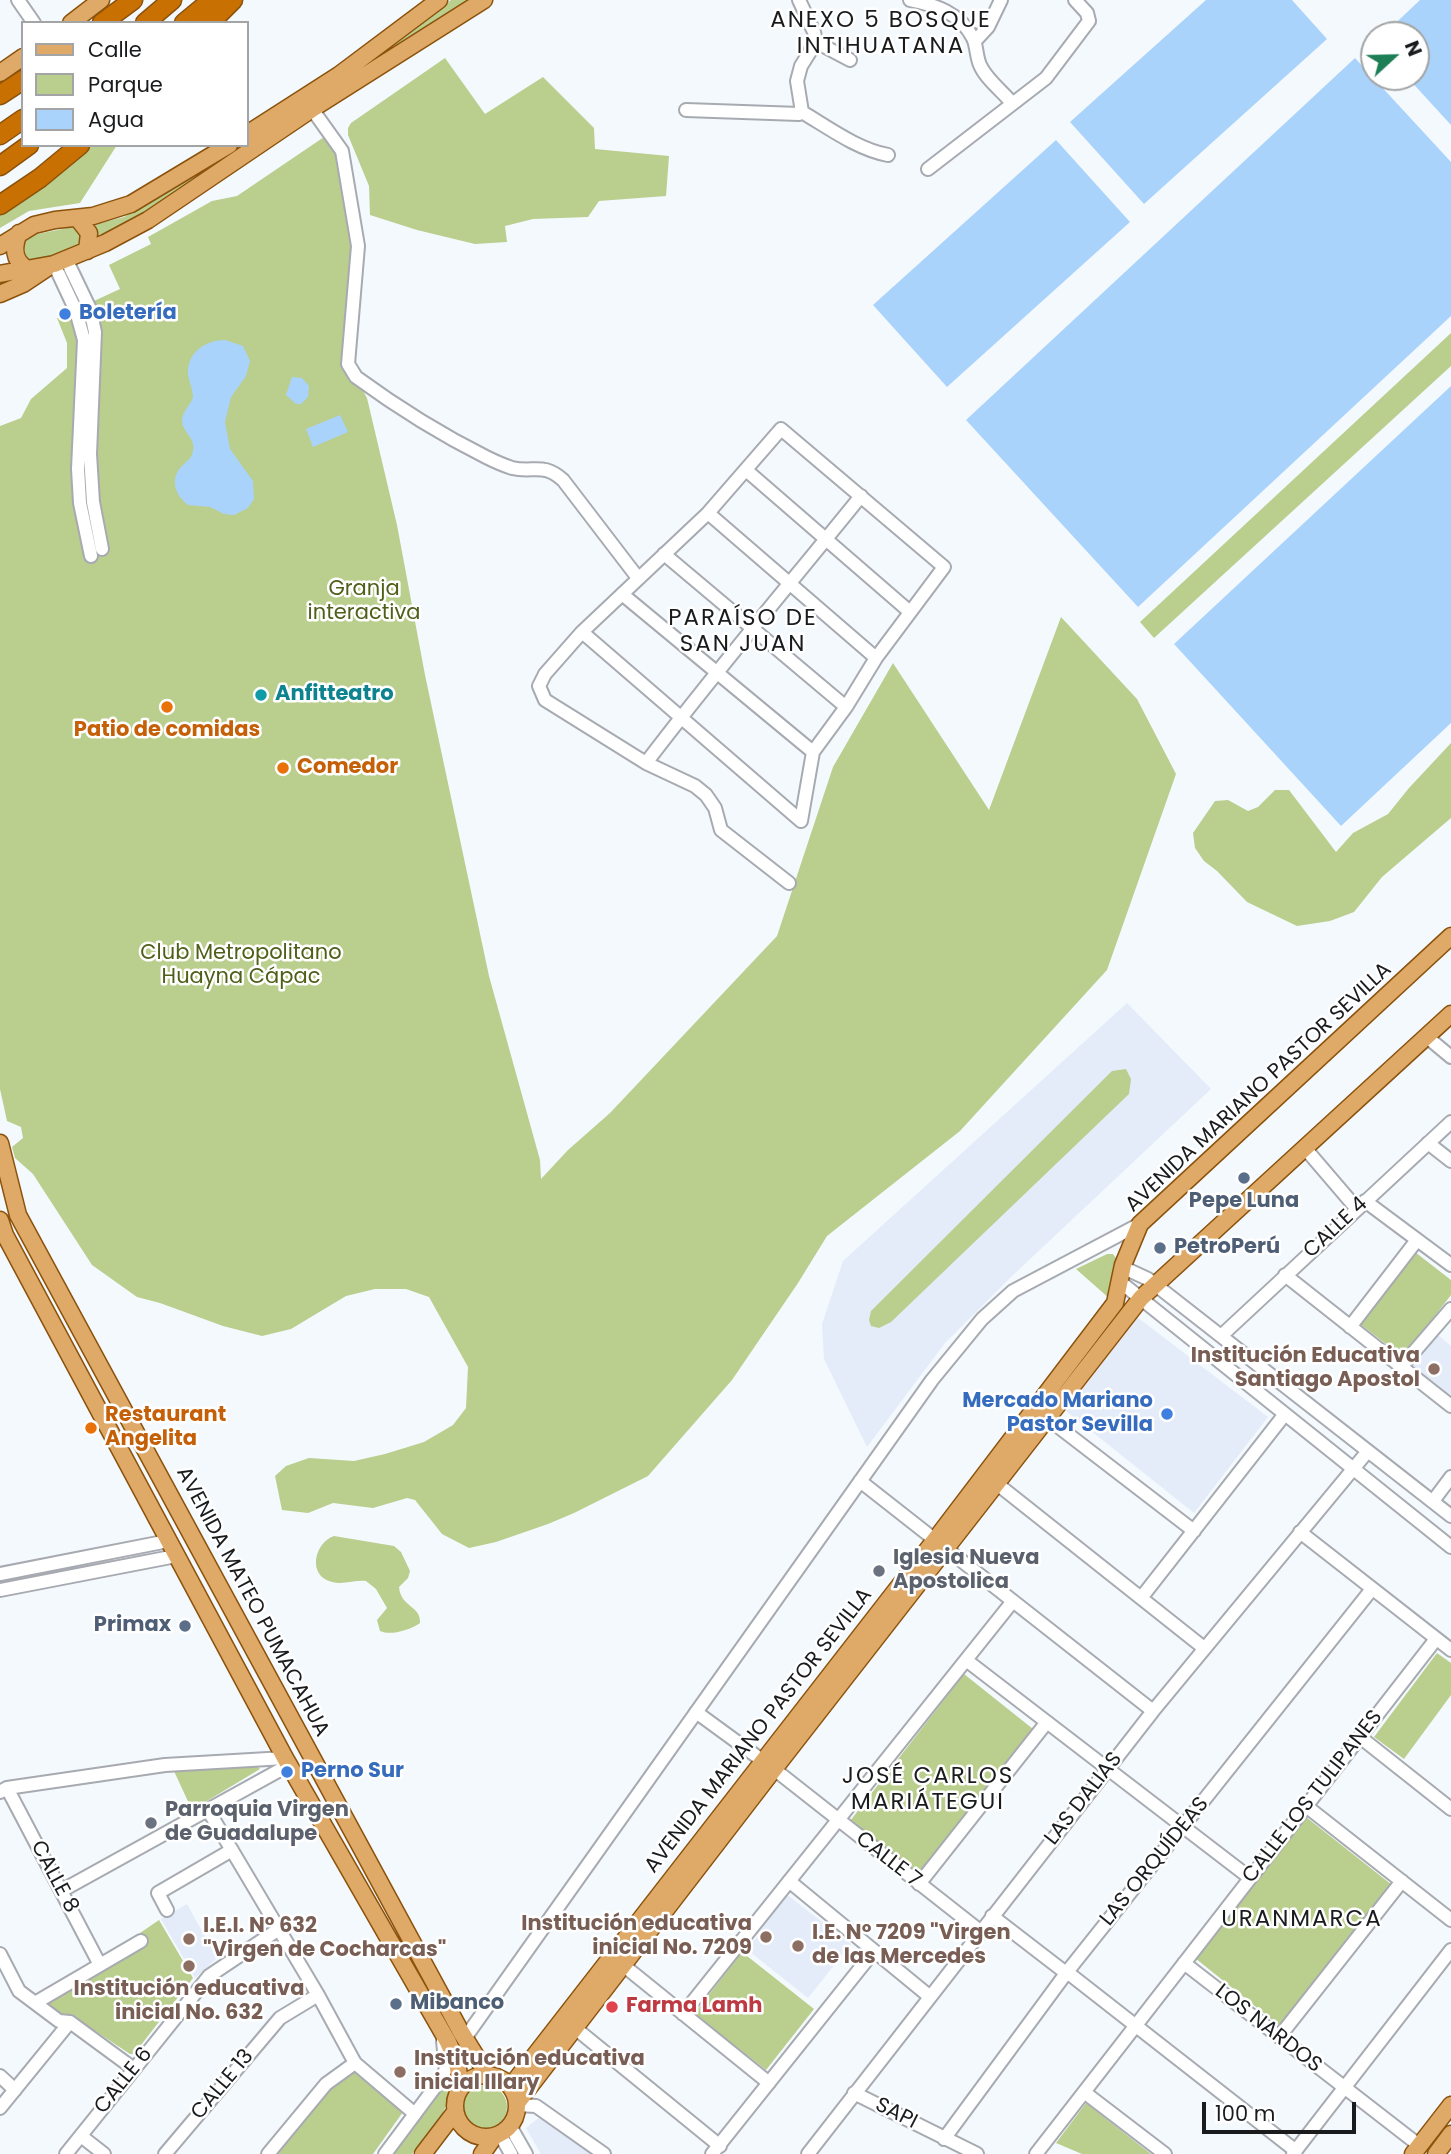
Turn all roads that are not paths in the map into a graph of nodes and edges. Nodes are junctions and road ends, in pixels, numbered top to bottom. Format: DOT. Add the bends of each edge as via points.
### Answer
graph roads {
  1 [pos="18,0"];
  2 [pos="133,0"];
  3 [pos="172,0"];
  4 [pos="212,0"];
  5 [pos="233,0"];
  6 [pos="439,0"];
  7 [pos="484,0"];
  8 [pos="799,0"];
  9 [pos="910,0"];
  10 [pos="1002,0"];
  11 [pos="1075,0"];
  12 [pos="98,1"];
  13 [pos="33,21"];
  14 [pos="73,21"];
  15 [pos="105,21"];
  16 [pos="147,21"];
  17 [pos="186,21"];
  18 [pos="212,21"];
  19 [pos="816,41"];
  20 [pos="975,41"];
  21 [pos="21,58"];
  22 [pos="850,60"];
  23 [pos="0,72"];
  24 [pos="21,81"];
  25 [pos="0,95"];
  26 [pos="1012,103"];
  27 [pos="312,109"];
  28 [pos="686,110"];
  29 [pos="802,112"];
  30 [pos="21,120"];
  31 [pos="248,133"];
  32 [pos="0,135"];
  33 [pos="26,147"];
  34 [pos="78,147"];
  35 [pos="226,147"];
  36 [pos="888,155"];
  37 [pos="0,166"];
  38 [pos="928,169"];
  39 [pos="0,205"];
  40 [pos="78,219"];
  41 [pos="19,233"];
  42 [pos="0,246"];
  43 [pos="87,251"];
  44 [pos="60,261"];
  45 [pos="26,268"];
  46 [pos="0,274"];
  47 [pos="0,294"];
  48 [pos="746,470"];
  49 [pos="861,496"];
  50 [pos="708,513"];
  51 [pos="826,540"];
  52 [pos="97,552"];
  53 [pos="664,554"];
  54 [pos="638,578"];
  55 [pos="790,584"];
  56 [pos="622,594"];
  57 [pos="910,612"];
  58 [pos="754,629"];
  59 [pos="582,632"];
  60 [pos="876,658"];
  61 [pos="716,671"];
  62 [pos="846,707"];
  63 [pos="681,716"];
  64 [pos="813,751"];
  65 [pos="646,763"];
  66 [pos="789,884"];
  67 [pos="1449,942"];
  68 [pos="1451,1014"];
  69 [pos="1427,1037"];
  70 [pos="1451,1057"];
  71 [pos="1451,1122"];
  72 [pos="0,1143"];
  73 [pos="1428,1143"];
  74 [pos="1304,1147"];
  75 [pos="1451,1161"];
  76 [pos="1361,1205"];
  77 [pos="0,1220"];
  78 [pos="1140,1224"];
  79 [pos="1417,1240"];
  80 [pos="1451,1265"];
  81 [pos="1121,1274"];
  82 [pos="1285,1275"];
  83 [pos="1156,1285"];
  84 [pos="1141,1298"];
  85 [pos="1176,1301"];
  86 [pos="1451,1309"];
  87 [pos="1164,1317"];
  88 [pos="1350,1327"];
  89 [pos="1221,1336"];
  90 [pos="1401,1367"];
  91 [pos="1451,1406"];
  92 [pos="1285,1414"];
  93 [pos="1047,1418"];
  94 [pos="1368,1451"];
  95 [pos="1353,1468"];
  96 [pos="1451,1477"];
  97 [pos="860,1481"];
  98 [pos="996,1483"];
  99 [pos="1433,1502"];
  100 [pos="1451,1516"];
  101 [pos="1194,1531"];
  102 [pos="1300,1532"];
  103 [pos="940,1544"];
  104 [pos="1451,1547"];
  105 [pos="172,1549"];
  106 [pos="0,1574"];
  107 [pos="0,1590"];
  108 [pos="1372,1590"];
  109 [pos="1141,1598"];
  110 [pos="1013,1601"];
  111 [pos="1436,1639"];
  112 [pos="1205,1648"];
  113 [pos="1451,1650"];
  114 [pos="966,1660"];
  115 [pos="1153,1710"];
  116 [pos="696,1712"];
  117 [pos="1047,1722"];
  118 [pos="1360,1737"];
  119 [pos="287,1761"];
  120 [pos="768,1765"];
  121 [pos="1108,1769"];
  122 [pos="4,1790"];
  123 [pos="1306,1806"];
  124 [pos="1451,1809"];
  125 [pos="208,1810"];
  126 [pos="838,1820"];
  127 [pos="1184,1827"];
  128 [pos="232,1850"];
  129 [pos="1250,1878"];
  130 [pos="789,1881"];
  131 [pos="1402,1881"];
  132 [pos="919,1884"];
  133 [pos="61,1891"];
  134 [pos="167,1910"];
  135 [pos="992,1916"];
  136 [pos="1451,1920"];
  137 [pos="279,1929"];
  138 [pos="980,1931"];
  139 [pos="141,1941"];
  140 [pos="1451,1950"];
  141 [pos="874,1951"];
  142 [pos="0,1954"];
  143 [pos="1184,1964"];
  144 [pos="100,1965"];
  145 [pos="623,1965"];
  146 [pos="1066,1973"];
  147 [pos="318,1995"];
  148 [pos="929,1996"];
  149 [pos="35,2003"];
  150 [pos="683,2014"];
  151 [pos="69,2022"];
  152 [pos="1135,2026"];
  153 [pos="440,2027"];
  154 [pos="575,2028"];
  155 [pos="1279,2037"];
  156 [pos="465,2038"];
  157 [pos="355,2063"];
  158 [pos="134,2069"];
  159 [pos="487,2074"];
  160 [pos="0,2076"];
  161 [pos="769,2083"];
  162 [pos="461,2086"];
  163 [pos="511,2086"];
  164 [pos="1345,2088"];
  165 [pos="15,2090"];
  166 [pos="1084,2092"];
  167 [pos="854,2093"];
  168 [pos="517,2104"];
  169 [pos="1451,2105"];
  170 [pos="0,2108"];
  171 [pos="455,2112"];
  172 [pos="415,2114"];
  173 [pos="501,2133"];
  174 [pos="1451,2134"];
  175 [pos="81,2136"];
  176 [pos="944,2139"];
  177 [pos="716,2150"];
  178 [pos="1417,2150"];
  179 [pos="1295,2152"];
  180 [pos="66,2154"];
  181 [pos="104,2154"];
  182 [pos="165,2154"];
  183 [pos="268,2154"];
  184 [pos="385,2154"];
  185 [pos="423,2154"];
  186 [pos="482,2154"];
  187 [pos="496,2154"];
  188 [pos="511,2154"];
  189 [pos="526,2154"];
  190 [pos="604,2154"];
  191 [pos="807,2154"];
  192 [pos="977,2154"];
  193 [pos="1036,2154"];
  194 [pos="1165,2154"];
  195 [pos="1436,2154"];
  1 -- 13 [label="street"];
  2 -- 15 [label="highway"];
  3 -- 16 [label="highway"];
  4 -- 17 [label="highway"];
  5 -- 18 [label="highway"];
  6 -- 31 [label="main road" via="339,75"];
  7 -- 27 [label="main road"];
  8 -- 19 [label="street"];
  9 -- 20 [label="street" via="949,13"];
  10 -- 20 [label="street"];
  11 -- 26 [label="street" via="1089,21 1046,78"];
  12 -- 14 [label="main road"];
  19 -- 22 [label="street"];
  19 -- 29 [label="street" via="797,81"];
  20 -- 26 [label="street" via="981,68"];
  21 -- 23 [label="main road"];
  24 -- 25 [label="highway"];
  26 -- 38 [label="street"];
  27 -- 43 [label="main road" via="148,220"];
  27 -- 54 [label="street" via="342,151 358,246 351,371 425,425 487,458 512,468 554,472"];
  28 -- 29 [label="street"];
  29 -- 36 [label="street" via="859,145"];
  30 -- 32 [label="highway"];
  33 -- 37 [label="highway"];
  34 -- 39 [label="highway"];
  35 -- 40 [label="main road" via="131,204"];
  40 -- 41 [label="main road" via="44,222"];
  40 -- 43 [label="main road" via="89,233"];
  41 -- 42 [label="main road"];
  41 -- 45 [label="main road" via="16,256"];
  43 -- 44 [label="main road"];
  44 -- 45 [label="main road"];
  44 -- 47 [label="main road"];
  44 -- 52 [label="street" via="83,340 79,503"];
  45 -- 46 [label="main road"];
  48 -- 49 [label="street" via="781,429"];
  48 -- 50 [label="street"];
  48 -- 51 [label="street"];
  49 -- 51 [label="street"];
  49 -- 57 [label="street" via="944,567"];
  50 -- 53 [label="street"];
  50 -- 55 [label="street"];
  51 -- 55 [label="street"];
  51 -- 57 [label="street"];
  53 -- 54 [label="street"];
  53 -- 58 [label="street"];
  54 -- 56 [label="street"];
  55 -- 58 [label="street"];
  55 -- 60 [label="street"];
  56 -- 59 [label="street"];
  56 -- 61 [label="street"];
  57 -- 60 [label="street"];
  58 -- 61 [label="street"];
  58 -- 62 [label="street"];
  59 -- 63 [label="street"];
  59 -- 65 [label="street" via="545,674 541,694"];
  60 -- 62 [label="street"];
  61 -- 63 [label="street"];
  61 -- 64 [label="street"];
  62 -- 64 [label="street"];
  63 -- 64 [label="street" via="801,821"];
  63 -- 65 [label="street"];
  65 -- 66 [label="street" via="706,795 721,830"];
  67 -- 78 [label="main road, AVENIDA MARIANO PASTOR SEVILLA"];
  68 -- 69 [label="main road, AVENIDA MARIANO PASTOR SEVILLA"];
  69 -- 70 [label="street"];
  69 -- 74 [label="main road, AVENIDA MARIANO PASTOR SEVILLA"];
  71 -- 73 [label="street, CALLE 4"];
  72 -- 156 [label="main road, AVENIDA MATEO PUMACAHUA" via="18,1215"];
  73 -- 75 [label="street"];
  73 -- 76 [label="street, CALLE 4"];
  74 -- 76 [label="street"];
  74 -- 83 [label="main road, AVENIDA MARIANO PASTOR SEVILLA"];
  76 -- 79 [label="street"];
  76 -- 82 [label="street, CALLE 4"];
  77 -- 105 [label="main road"];
  78 -- 81 [label="main road, AVENIDA MARIANO PASTOR SEVILLA"];
  78 -- 97 [label="street" via="1013,1291 982,1319"];
  79 -- 80 [label="street"];
  79 -- 88 [label="street"];
  81 -- 83 [label="street"];
  81 -- 84 [label="street"];
  81 -- 103 [label="main road, AVENIDA MARIANO PASTOR SEVILLA" via="1115,1303"];
  82 -- 88 [label="street"];
  82 -- 89 [label="street, CALLE 4"];
  83 -- 84 [label="main road, AVENIDA MARIANO PASTOR SEVILLA"];
  83 -- 85 [label="street"];
  84 -- 87 [label="street"];
  84 -- 93 [label="main road, AVENIDA MARIANO PASTOR SEVILLA"];
  85 -- 87 [label="street"];
  85 -- 89 [label="street"];
  86 -- 90 [label="street"];
  87 -- 92 [label="street"];
  88 -- 90 [label="street"];
  89 -- 94 [label="street"];
  90 -- 91 [label="street"];
  92 -- 95 [label="street"];
  92 -- 101 [label="street"];
  93 -- 98 [label="main road, AVENIDA MARIANO PASTOR SEVILLA"];
  93 -- 101 [label="street"];
  94 -- 95 [label="street, LAS DALIAS"];
  94 -- 99 [label="street"];
  95 -- 102 [label="street, LAS DALIAS"];
  95 -- 104 [label="street"];
  96 -- 99 [label="street"];
  97 -- 103 [label="street"];
  97 -- 116 [label="street"];
  98 -- 103 [label="main road, AVENIDA MARIANO PASTOR SEVILLA"];
  98 -- 109 [label="street"];
  99 -- 100 [label="street"];
  101 -- 109 [label="street"];
  102 -- 108 [label="street"];
  102 -- 112 [label="street, LAS DALIAS"];
  103 -- 110 [label="street"];
  103 -- 120 [label="main road, AVENIDA MARIANO PASTOR SEVILLA"];
  105 -- 106 [label="street"];
  105 -- 107 [label="street"];
  105 -- 119 [label="main road"];
  108 -- 111 [label="street"];
  108 -- 127 [label="street, LAS ORQUÍDEAS"];
  109 -- 112 [label="street"];
  110 -- 114 [label="street"];
  110 -- 115 [label="street"];
  111 -- 113 [label="street"];
  111 -- 118 [label="street, CALLE LOS TULIPANES"];
  112 -- 115 [label="street, LAS DALIAS"];
  114 -- 117 [label="street"];
  114 -- 126 [label="street"];
  115 -- 121 [label="street, LAS DALIAS"];
  116 -- 120 [label="street, CALLE 7"];
  116 -- 156 [label="street"];
  117 -- 121 [label="street"];
  117 -- 132 [label="street"];
  118 -- 123 [label="street, CALLE LOS TULIPANES"];
  118 -- 124 [label="street"];
  119 -- 122 [label="street" via="165,1765"];
  119 -- 125 [label="street"];
  119 -- 153 [label="main road"];
  120 -- 126 [label="street, CALLE 7"];
  120 -- 145 [label="main road, AVENIDA MARIANO PASTOR SEVILLA"];
  120 -- 163 [label="main road, AVENIDA MARIANO PASTOR SEVILLA"];
  121 -- 127 [label="street"];
  121 -- 135 [label="street, LAS DALIAS"];
  122 -- 133 [label="street, CALLE 8"];
  123 -- 129 [label="street, CALLE LOS TULIPANES"];
  123 -- 131 [label="street"];
  125 -- 128 [label="street"];
  125 -- 133 [label="street"];
  126 -- 130 [label="street"];
  126 -- 132 [label="street, CALLE 7"];
  127 -- 129 [label="street"];
  127 -- 146 [label="street, LAS ORQUÍDEAS"];
  128 -- 134 [label="street" via="158,1893"];
  128 -- 137 [label="street"];
  129 -- 143 [label="street, CALLE LOS TULIPANES"];
  130 -- 141 [label="street"];
  130 -- 150 [label="street"];
  131 -- 136 [label="street"];
  131 -- 155 [label="street"];
  132 -- 138 [label="street, CALLE 7"];
  133 -- 144 [label="street, CALLE 8"];
  135 -- 138 [label="street, LAS DALIAS"];
  135 -- 146 [label="street"];
  137 -- 147 [label="street"];
  137 -- 158 [label="street, CALLE 6" via="209,1976"];
  138 -- 148 [label="street, LAS DALIAS"];
  139 -- 144 [label="street"];
  140 -- 164 [label="street"];
  141 -- 148 [label="street"];
  141 -- 161 [label="street"];
  142 -- 149 [label="street" via="19,1991"];
  143 -- 152 [label="street, CALLE LOS TULIPANES"];
  143 -- 155 [label="street, LOS NARDOS"];
  144 -- 149 [label="street"];
  145 -- 150 [label="street"];
  145 -- 154 [label="main road, AVENIDA MARIANO PASTOR SEVILLA"];
  146 -- 152 [label="street"];
  146 -- 176 [label="street, LAS ORQUÍDEAS"];
  147 -- 157 [label="street"];
  147 -- 182 [label="street, CALLE 13" via="280,2018"];
  148 -- 167 [label="street, LAS DALIAS"];
  149 -- 151 [label="street" via="59,2021"];
  150 -- 161 [label="street"];
  151 -- 158 [label="street"];
  151 -- 165 [label="street"];
  152 -- 166 [label="street, CALLE LOS TULIPANES"];
  152 -- 179 [label="street"];
  153 -- 162 [label="main road" via="453,2052"];
  153 -- 172 [label="street" via="446,2069"];
  154 -- 168 [label="main road, AVENIDA MARIANO PASTOR SEVILLA"];
  154 -- 177 [label="street"];
  155 -- 164 [label="street, LOS NARDOS"];
  156 -- 159 [label="main road, AVENIDA MATEO PUMACAHUA"];
  157 -- 172 [label="street"];
  157 -- 183 [label="street" via="326,2084"];
  158 -- 175 [label="street, CALLE 6"];
  159 -- 162 [label="main road"];
  159 -- 163 [label="main road"];
  160 -- 165 [label="street"];
  161 -- 177 [label="street"];
  162 -- 171 [label="main road"];
  163 -- 168 [label="main road"];
  164 -- 178 [label="street, LOS NARDOS"];
  164 -- 179 [label="street"];
  165 -- 170 [label="street"];
  166 -- 193 [label="street, CALLE LOS TULIPANES"];
  166 -- 194 [label="street"];
  167 -- 176 [label="street, SAPI"];
  167 -- 191 [label="street, LAS DALIAS"];
  168 -- 173 [label="main road" via="514,2119"];
  168 -- 190 [label="street" via="536,2106"];
  169 -- 178 [label="main road"];
  171 -- 173 [label="main road" via="471,2134"];
  171 -- 185 [label="main road"];
  172 -- 184 [label="street"];
  173 -- 186 [label="main road"];
  173 -- 187 [label="street"];
  173 -- 188 [label="street"];
  173 -- 189 [label="street"];
  174 -- 195 [label="main road"];
  175 -- 180 [label="street, CALLE 6"];
  175 -- 181 [label="street"];
  176 -- 192 [label="street, SAPI"];
}
